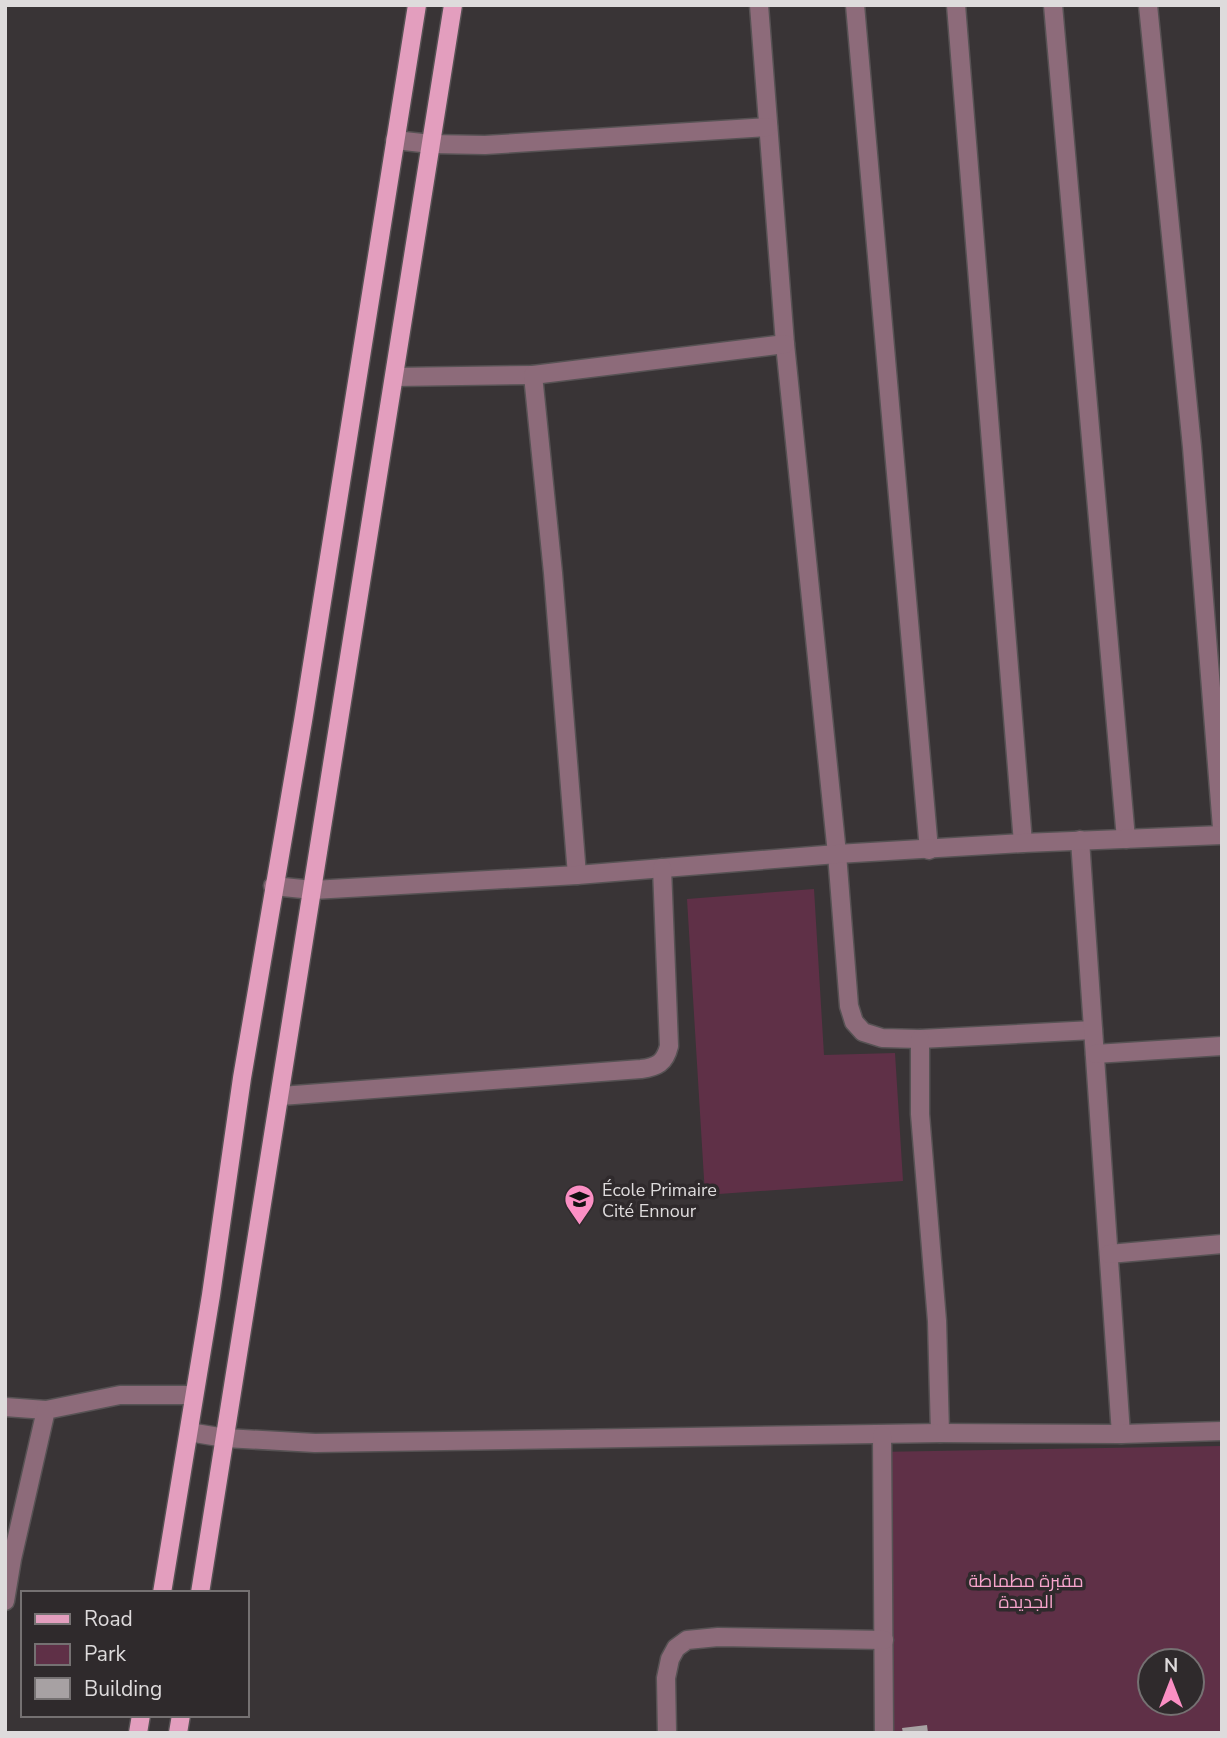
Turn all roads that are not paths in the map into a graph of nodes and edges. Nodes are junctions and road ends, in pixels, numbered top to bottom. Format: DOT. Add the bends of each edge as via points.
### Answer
graph roads {
  1 [pos="417,5"];
  2 [pos="453,5"];
  3 [pos="759,5"];
  4 [pos="855,5"];
  5 [pos="956,5"];
  6 [pos="1054,5"];
  7 [pos="1148,5"];
  8 [pos="768,127"];
  9 [pos="395,140"];
  10 [pos="431,144"];
  11 [pos="785,344"];
  12 [pos="533,375"];
  13 [pos="395,377"];
  14 [pos="1222,828"];
  15 [pos="1222,835"];
  16 [pos="1126,839"];
  17 [pos="1080,840"];
  18 [pos="1023,843"];
  19 [pos="929,850"];
  20 [pos="837,854"];
  21 [pos="662,868"];
  22 [pos="577,876"];
  23 [pos="273,886"];
  24 [pos="313,890"];
  25 [pos="1093,1030"];
  26 [pos="920,1040"];
  27 [pos="1222,1046"];
  28 [pos="1095,1054"];
  29 [pos="281,1096"];
  30 [pos="1222,1244"];
  31 [pos="1109,1254"];
  32 [pos="193,1395"];
  33 [pos="5,1407"];
  34 [pos="46,1410"];
  35 [pos="1222,1431"];
  36 [pos="189,1432"];
  37 [pos="940,1433"];
  38 [pos="1121,1434"];
  39 [pos="882,1436"];
  40 [pos="225,1438"];
  41 [pos="162,1591"];
  42 [pos="200,1591"];
  43 [pos="5,1601"];
  44 [pos="884,1640"];
  45 [pos="667,1733"];
  46 [pos="884,1733"];
  1 -- 9 [label="main road"];
  2 -- 10 [label="main road"];
  3 -- 8 [label="street"];
  4 -- 19 [label="street"];
  5 -- 18 [label="street"];
  6 -- 16 [label="street"];
  7 -- 14 [label="street" via="1192,447"];
  8 -- 10 [label="street" via="485,145"];
  8 -- 11 [label="street"];
  9 -- 10 [label="street"];
  9 -- 23 [label="main road"];
  10 -- 13 [label="main road"];
  11 -- 12 [label="street"];
  11 -- 20 [label="street"];
  12 -- 13 [label="street"];
  12 -- 22 [label="street"];
  13 -- 24 [label="main road"];
  15 -- 16 [label="street"];
  16 -- 17 [label="street"];
  17 -- 18 [label="street"];
  17 -- 25 [label="street"];
  18 -- 19 [label="street"];
  19 -- 20 [label="street"];
  20 -- 21 [label="street"];
  20 -- 26 [label="street" via="854,1022 863,1032 882,1038"];
  21 -- 22 [label="street"];
  21 -- 29 [label="street" via="669,1046 662,1063 640,1069"];
  22 -- 24 [label="street"];
  23 -- 24 [label="street"];
  23 -- 32 [label="main road"];
  24 -- 29 [label="main road"];
  25 -- 26 [label="street"];
  25 -- 28 [label="street"];
  26 -- 37 [label="street" via="920,1114 937,1321"];
  27 -- 28 [label="street"];
  28 -- 31 [label="street"];
  29 -- 40 [label="main road"];
  30 -- 31 [label="street"];
  31 -- 38 [label="street"];
  32 -- 34 [label="street" via="120,1395"];
  32 -- 36 [label="main road"];
  33 -- 34 [label="street"];
  34 -- 43 [label="street"];
  35 -- 38 [label="street"];
  36 -- 40 [label="street"];
  36 -- 41 [label="main road"];
  37 -- 38 [label="street"];
  37 -- 39 [label="street"];
  39 -- 40 [label="street" via="315,1443"];
  39 -- 44 [label="street"];
  40 -- 42 [label="main road"];
  44 -- 45 [label="street" via="718,1636 687,1640 670,1659"];
  44 -- 46 [label="street"];
}
